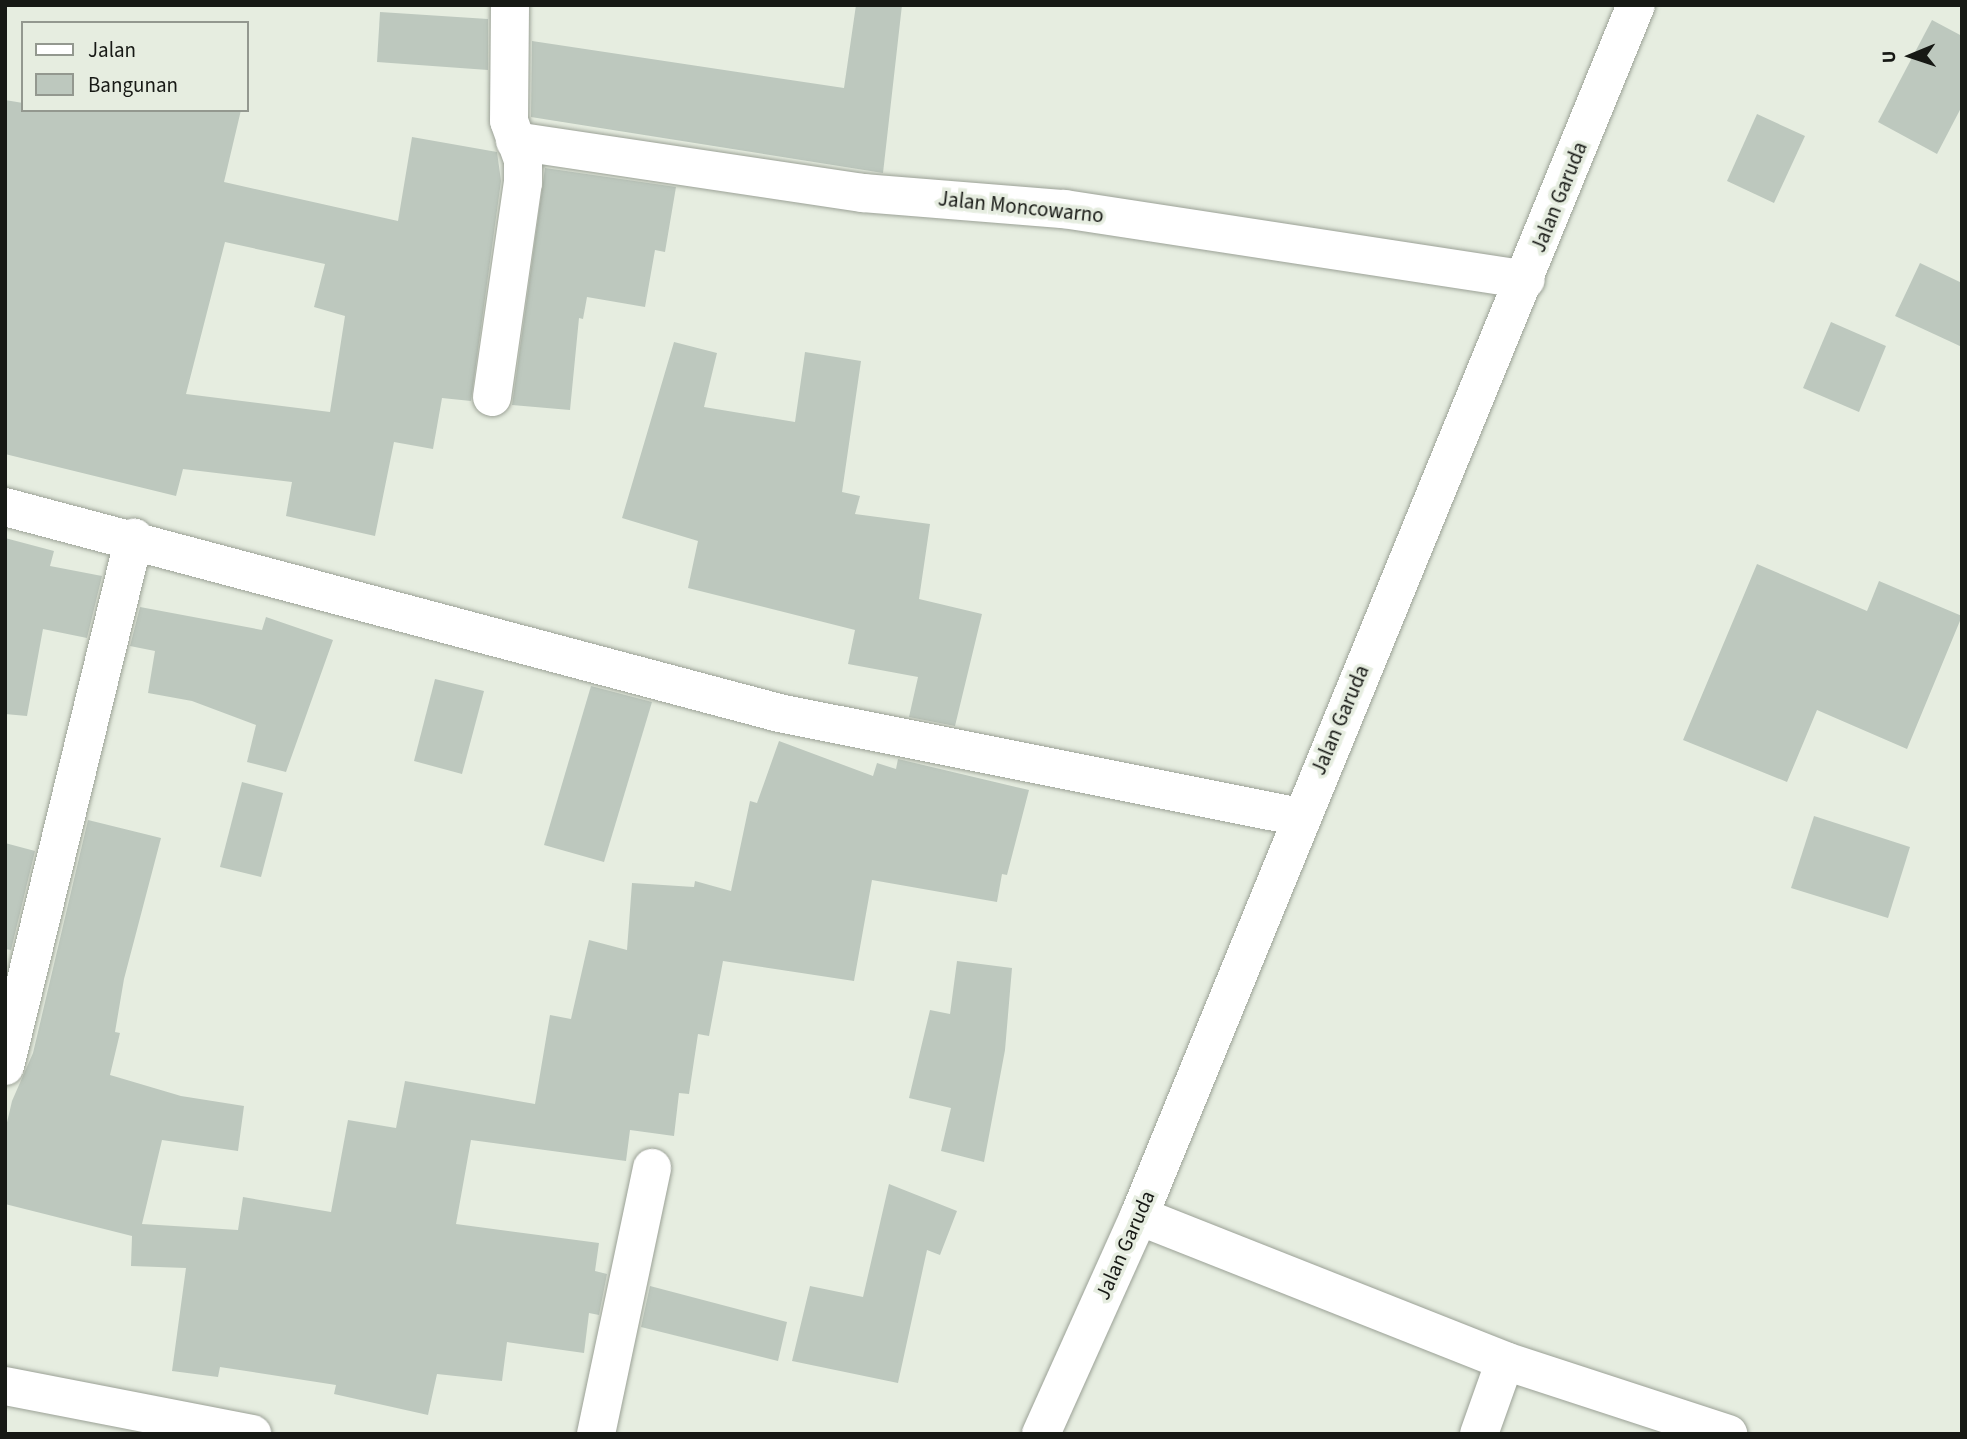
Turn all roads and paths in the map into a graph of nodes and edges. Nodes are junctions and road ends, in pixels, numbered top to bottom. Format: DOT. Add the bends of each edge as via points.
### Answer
graph roads {
  1 [pos="510,5"];
  2 [pos="1636,5"];
  3 [pos="515,142"];
  4 [pos="1526,280"];
  5 [pos="492,397"];
  6 [pos="5,507"];
  7 [pos="134,538"];
  8 [pos="1300,817"];
  9 [pos="5,1066"];
  10 [pos="652,1168"];
  11 [pos="1139,1216"];
  12 [pos="1506,1361"];
  13 [pos="5,1385"];
  14 [pos="104,1420"];
  15 [pos="253,1434"];
  16 [pos="596,1434"];
  17 [pos="1041,1434"];
  18 [pos="1479,1434"];
  19 [pos="1728,1434"];
  1 -- 3 [label="street" via="509,121"];
  2 -- 4 [label="street, Jalan Garuda"];
  3 -- 4 [label="street, Jalan Moncowarno" via="863,192 1064,209"];
  3 -- 5 [label="street" via="523,160 523,183"];
  4 -- 8 [label="street, Jalan Garuda"];
  6 -- 7 [label="street"];
  7 -- 8 [label="street" via="779,713"];
  7 -- 9 [label="street"];
  8 -- 11 [label="street, Jalan Garuda"];
  10 -- 16 [label="street"];
  11 -- 12 [label="street"];
  11 -- 17 [label="street, Jalan Garuda"];
  12 -- 18 [label="street"];
  12 -- 19 [label="street"];
  13 -- 14 [label="street"];
  14 -- 15 [label="street"];
}
